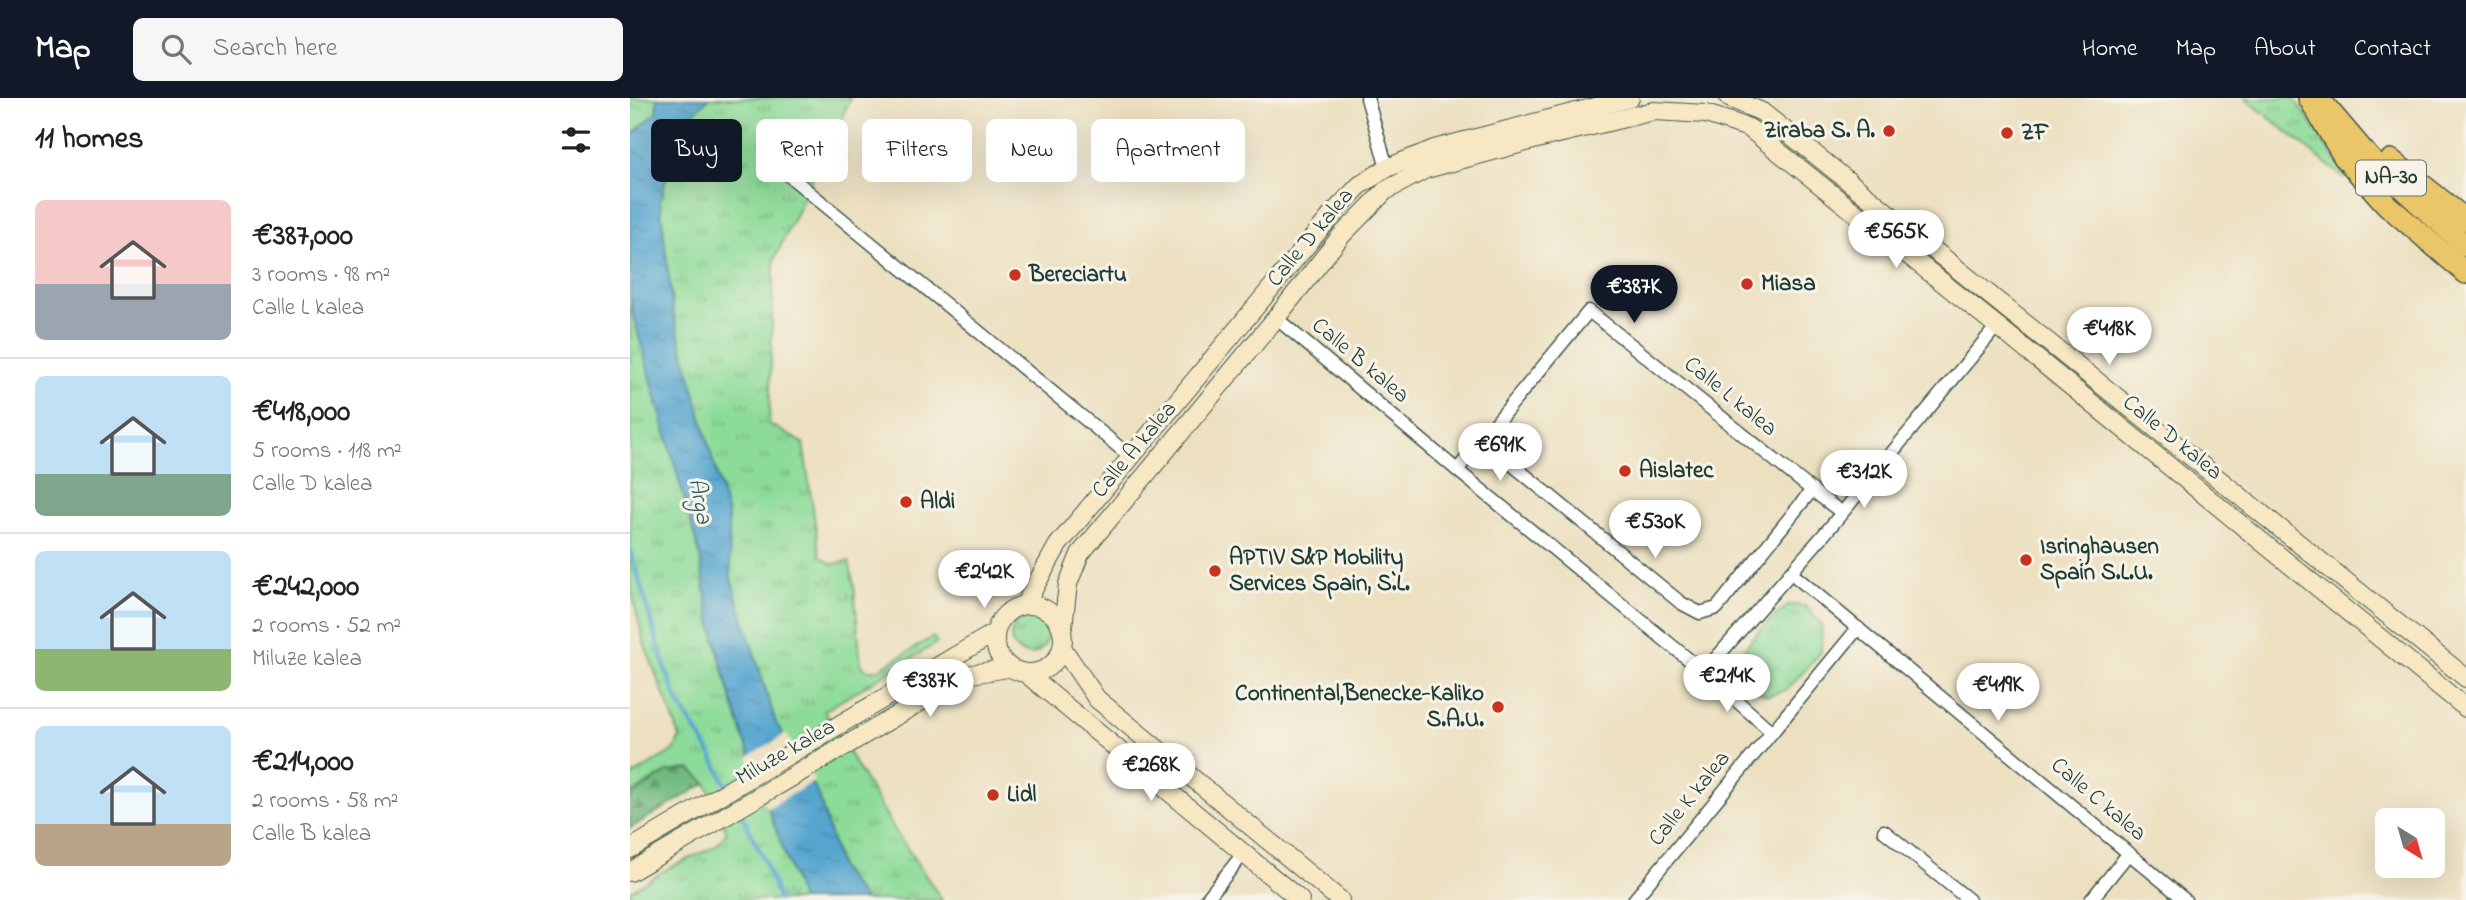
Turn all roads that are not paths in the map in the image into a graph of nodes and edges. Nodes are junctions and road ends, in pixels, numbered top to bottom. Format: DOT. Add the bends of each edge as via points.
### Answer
graph roads {
  1 [pos="1367,98"];
  2 [pos="1630,98"];
  3 [pos="1729,98"];
  4 [pos="2321,99"];
  5 [pos="1387,168"];
  6 [pos="797,182"];
  7 [pos="2466,220"];
  8 [pos="2466,246"];
  9 [pos="1939,255"];
  10 [pos="1286,270"];
  11 [pos="2466,273"];
  12 [pos="1256,305"];
  13 [pos="1276,318"];
  14 [pos="1997,326"];
  15 [pos="1215,355"];
  16 [pos="2076,365"];
  17 [pos="1481,439"];
  18 [pos="1131,457"];
  19 [pos="1457,470"];
  20 [pos="1812,490"];
  21 [pos="1842,512"];
  22 [pos="1790,572"];
  23 [pos="1025,604"];
  24 [pos="1062,628"];
  25 [pos="1858,628"];
  26 [pos="994,634"];
  27 [pos="1063,649"];
  28 [pos="1008,668"];
  29 [pos="1704,672"];
  30 [pos="1028,675"];
  31 [pos="2466,678"];
  32 [pos="2466,708"];
  33 [pos="1772,732"];
  34 [pos="1884,831"];
  35 [pos="630,849"];
  36 [pos="2129,853"];
  37 [pos="1243,854"];
  38 [pos="630,872"];
  39 [pos="1206,900"];
  40 [pos="1300,900"];
  41 [pos="1340,900"];
  42 [pos="1634,900"];
  43 [pos="1969,900"];
  44 [pos="2091,900"];
  45 [pos="2185,900"];
  1 -- 5 [label="street"];
  2 -- 5 [label="street, Calle D kalea" via="1434,149"];
  3 -- 9 [label="street, Calle D kalea" via="1762,112"];
  4 -- 7 [label="highway"];
  4 -- 8 [label="highway, NA-30" via="2371,160"];
  4 -- 11 [label="highway" via="2344,157 2387,205"];
  5 -- 10 [label="street, Calle D kalea" via="1352,194"];
  6 -- 18 [label="street"];
  9 -- 14 [label="street" via="1947,268 1987,303"];
  9 -- 16 [label="street, Calle D kalea"];
  10 -- 12 [label="street, Calle D kalea"];
  10 -- 13 [label="street" via="1287,280 1271,300"];
  12 -- 15 [label="street, Calle A kalea"];
  13 -- 14 [label="street, Calle D kalea" via="1341,236 1385,191 1426,169 1654,111 1706,114 1749,128"];
  13 -- 15 [label="street" via="1256,317"];
  13 -- 19 [label="street, Calle B kalea"];
  13 -- 24 [label="street, Calle A kalea" via="1080,554 1068,584"];
  14 -- 16 [label="street" via="2014,325 2062,362"];
  14 -- 21 [label="street"];
  14 -- 32 [label="street, Calle D kalea"];
  15 -- 18 [label="street, Calle A kalea"];
  16 -- 31 [label="street, Calle D kalea"];
  17 -- 19 [label="street, Calle L kalea"];
  17 -- 20 [label="street" via="1681,603 1700,613 1717,608"];
  17 -- 20 [label="street, Calle L kalea" via="1589,311"];
  18 -- 23 [label="street, Calle A kalea" via="1058,545"];
  19 -- 29 [label="street, Calle B kalea"];
  20 -- 21 [label="street, Calle L kalea"];
  21 -- 22 [label="street"];
  22 -- 25 [label="street, Calle C kalea"];
  22 -- 29 [label="street"];
  23 -- 24 [label="street" via="1048,609"];
  23 -- 26 [label="street" via="1004,614"];
  24 -- 27 [label="street"];
  25 -- 33 [label="street, Calle K kalea"];
  25 -- 36 [label="street, Calle C kalea"];
  26 -- 28 [label="street" via="996,653"];
  26 -- 35 [label="street, Miluze kalea"];
  27 -- 30 [label="street" via="1050,668"];
  27 -- 41 [label="street" via="1097,699"];
  28 -- 30 [label="street"];
  28 -- 38 [label="street, Miluze kalea" via="966,675"];
  29 -- 33 [label="street, Calle B kalea"];
  30 -- 37 [label="street"];
  33 -- 42 [label="street, Calle K kalea"];
  34 -- 43 [label="street"];
  36 -- 44 [label="street"];
  36 -- 45 [label="street, Calle C kalea"];
  37 -- 39 [label="street"];
  37 -- 40 [label="street"];
}
